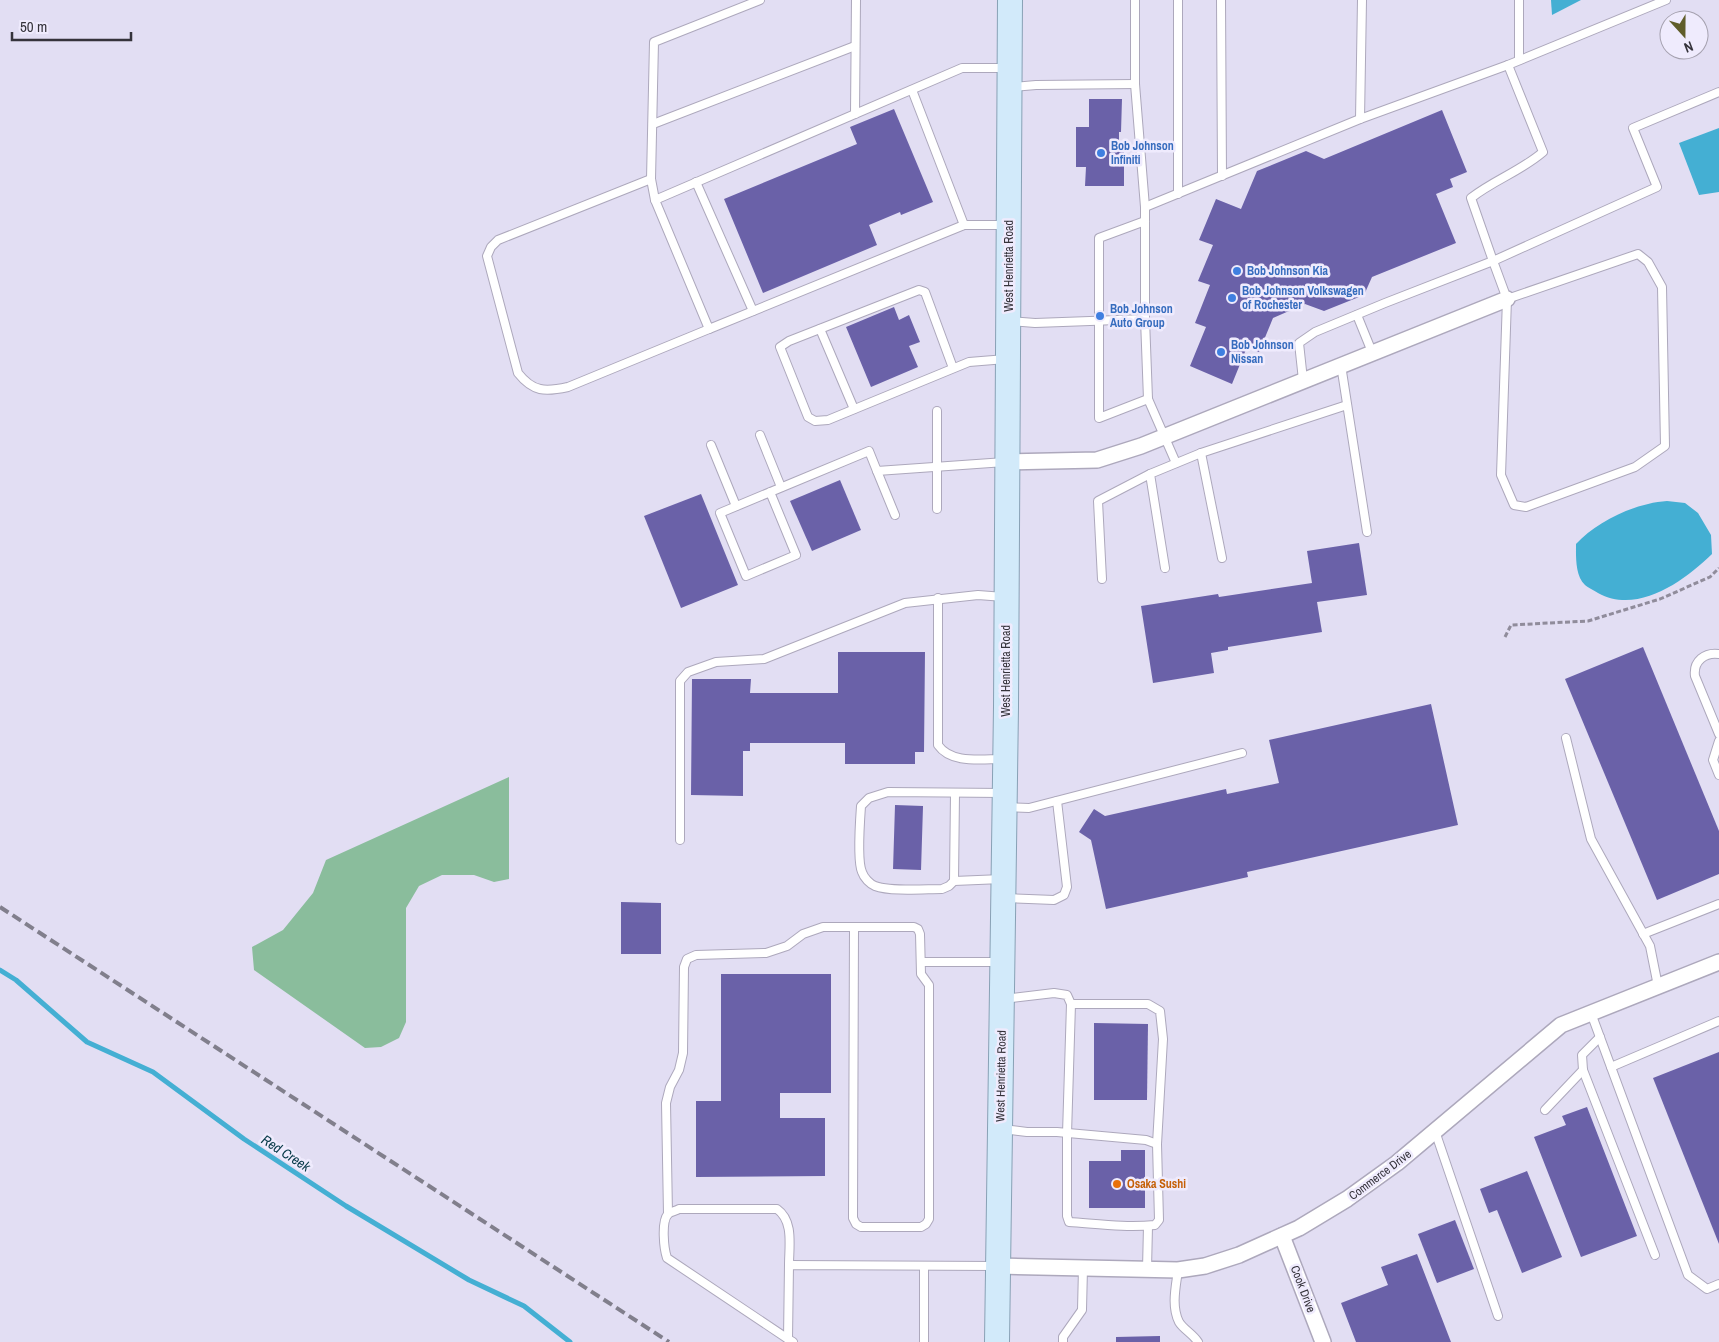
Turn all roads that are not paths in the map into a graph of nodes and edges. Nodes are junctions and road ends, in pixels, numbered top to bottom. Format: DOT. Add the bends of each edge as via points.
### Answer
graph roads {
  1 [pos="760,0"];
  2 [pos="856,0"];
  3 [pos="1010,0"];
  4 [pos="1135,0"];
  5 [pos="1178,0"];
  6 [pos="1221,0"];
  7 [pos="1362,0"];
  8 [pos="1519,0"];
  9 [pos="1666,0"];
  10 [pos="855,46"];
  11 [pos="1518,60"];
  12 [pos="1508,65"];
  13 [pos="1010,78"];
  14 [pos="1136,84"];
  15 [pos="912,90"];
  16 [pos="1719,92"];
  17 [pos="855,114"];
  18 [pos="1360,119"];
  19 [pos="652,124"];
  20 [pos="1222,176"];
  21 [pos="651,179"];
  22 [pos="696,182"];
  23 [pos="1178,194"];
  24 [pos="655,200"];
  25 [pos="1145,207"];
  26 [pos="1145,221"];
  27 [pos="964,225"];
  28 [pos="1009,225"];
  29 [pos="1493,261"];
  30 [pos="1507,299"];
  31 [pos="753,311"];
  32 [pos="1357,315"];
  33 [pos="1146,320"];
  34 [pos="1008,321"];
  35 [pos="1099,321"];
  36 [pos="709,329"];
  37 [pos="820,329"];
  38 [pos="1372,352"];
  39 [pos="1008,359"];
  40 [pos="1341,365"];
  41 [pos="953,368"];
  42 [pos="1303,380"];
  43 [pos="1148,399"];
  44 [pos="1347,405"];
  45 [pos="854,409"];
  46 [pos="937,411"];
  47 [pos="760,436"];
  48 [pos="1164,436"];
  49 [pos="711,445"];
  50 [pos="1201,454"];
  51 [pos="1007,462"];
  52 [pos="1176,463"];
  53 [pos="937,467"];
  54 [pos="877,471"];
  55 [pos="1150,474"];
  56 [pos="782,487"];
  57 [pos="770,492"];
  58 [pos="736,506"];
  59 [pos="937,509"];
  60 [pos="894,515"];
  61 [pos="1368,532"];
  62 [pos="1222,558"];
  63 [pos="1165,568"];
  64 [pos="1102,579"];
  65 [pos="938,598"];
  66 [pos="1006,598"];
  67 [pos="1719,654"];
  68 [pos="1719,734"];
  69 [pos="1566,738"];
  70 [pos="1719,741"];
  71 [pos="1242,753"];
  72 [pos="1005,759"];
  73 [pos="1719,776"];
  74 [pos="955,793"];
  75 [pos="1004,800"];
  76 [pos="1057,801"];
  77 [pos="680,840"];
  78 [pos="954,881"];
  79 [pos="1003,889"];
  80 [pos="1719,904"];
  81 [pos="854,927"];
  82 [pos="1643,934"];
  83 [pos="921,962"];
  84 [pos="1003,962"];
  85 [pos="1719,962"];
  86 [pos="1658,986"];
  87 [pos="1002,999"];
  88 [pos="1071,1004"];
  89 [pos="1591,1013"];
  90 [pos="1719,1021"];
  91 [pos="1600,1037"];
  92 [pos="1611,1067"];
  93 [pos="1583,1070"];
  94 [pos="1546,1110"];
  95 [pos="1001,1128"];
  96 [pos="1436,1131"];
  97 [pos="1067,1134"];
  98 [pos="1157,1144"];
  99 [pos="668,1214"];
  100 [pos="1148,1226"];
  101 [pos="1282,1236"];
  102 [pos="1655,1255"];
  103 [pos="789,1265"];
  104 [pos="924,1266"];
  105 [pos="999,1266"];
  106 [pos="1083,1268"];
  107 [pos="1147,1269"];
  108 [pos="1178,1270"];
  109 [pos="1719,1284"];
  110 [pos="1498,1316"];
  111 [pos="790,1340"];
  112 [pos="924,1342"];
  113 [pos="997,1342"];
  114 [pos="1063,1342"];
  115 [pos="1198,1342"];
  116 [pos="1323,1342"];
  1 -- 19 [label="lane" via="654,42"];
  2 -- 10 [label="lane"];
  3 -- 13 [label="main road, West Henrietta Road"];
  4 -- 14 [label="lane"];
  5 -- 23 [label="lane"];
  6 -- 20 [label="lane"];
  7 -- 18 [label="lane"];
  8 -- 11 [label="lane"];
  9 -- 11 [label="lane"];
  10 -- 17 [label="lane"];
  10 -- 19 [label="lane"];
  11 -- 12 [label="lane"];
  12 -- 18 [label="lane"];
  12 -- 29 [label="lane" via="1543,152 1529,164 1483,188 1471,198"];
  13 -- 14 [label="lane" via="1036,85"];
  13 -- 15 [label="lane" via="983,67 962,68"];
  13 -- 28 [label="main road, West Henrietta Road"];
  14 -- 25 [label="lane"];
  15 -- 17 [label="lane"];
  15 -- 27 [label="lane"];
  16 -- 29 [label="lane" via="1633,128 1657,186"];
  17 -- 22 [label="lane"];
  18 -- 20 [label="lane"];
  19 -- 21 [label="lane"];
  20 -- 23 [label="lane"];
  21 -- 24 [label="lane"];
  21 -- 36 [label="lane" via="498,240 491,246 487,256 518,373 540,390 568,387"];
  22 -- 24 [label="lane"];
  22 -- 31 [label="lane"];
  23 -- 25 [label="lane"];
  24 -- 36 [label="lane"];
  25 -- 26 [label="lane"];
  26 -- 33 [label="lane"];
  26 -- 35 [label="lane" via="1099,238"];
  27 -- 28 [label="lane"];
  27 -- 31 [label="lane"];
  28 -- 34 [label="main road, West Henrietta Road"];
  29 -- 30 [label="lane"];
  29 -- 32 [label="lane"];
  30 -- 30 [label="lane" via="1638,254 1648,262 1662,287 1665,446 1635,467 1526,507 1514,505 1501,474"];
  30 -- 38 [label="street"];
  31 -- 36 [label="lane"];
  32 -- 38 [label="lane"];
  32 -- 42 [label="lane" via="1315,332 1299,344"];
  33 -- 35 [label="lane"];
  33 -- 43 [label="lane"];
  34 -- 35 [label="lane"];
  34 -- 39 [label="main road, West Henrietta Road"];
  35 -- 43 [label="lane" via="1099,418"];
  37 -- 41 [label="lane" via="919,290 925,292"];
  37 -- 45 [label="lane"];
  37 -- 45 [label="lane" via="780,347 808,417 815,421 828,420"];
  38 -- 40 [label="street"];
  39 -- 41 [label="lane" via="969,362"];
  39 -- 51 [label="main road, West Henrietta Road"];
  40 -- 42 [label="street"];
  40 -- 44 [label="lane"];
  41 -- 45 [label="lane"];
  42 -- 48 [label="street"];
  43 -- 48 [label="lane"];
  44 -- 50 [label="lane"];
  44 -- 61 [label="lane"];
  46 -- 53 [label="lane"];
  47 -- 56 [label="lane"];
  48 -- 51 [label="street" via="1097,460"];
  48 -- 52 [label="lane"];
  49 -- 58 [label="lane"];
  50 -- 52 [label="lane"];
  50 -- 62 [label="lane"];
  51 -- 53 [label="lane"];
  51 -- 66 [label="main road, West Henrietta Road"];
  52 -- 55 [label="lane"];
  53 -- 54 [label="lane"];
  53 -- 59 [label="lane"];
  54 -- 56 [label="lane" via="869,450"];
  54 -- 60 [label="lane"];
  55 -- 63 [label="lane"];
  55 -- 64 [label="lane" via="1098,501"];
  56 -- 57 [label="lane"];
  57 -- 58 [label="lane"];
  57 -- 58 [label="lane" via="796,555 746,576 720,512"];
  65 -- 66 [label="lane" via="978,595"];
  65 -- 72 [label="lane" via="938,745 944,753 956,758"];
  65 -- 77 [label="lane" via="905,603 764,659 716,662 688,672 680,681"];
  66 -- 72 [label="main road, West Henrietta Road"];
  67 -- 68 [label="lane" via="1699,660 1694,668"];
  69 -- 82 [label="lane" via="1591,839"];
  70 -- 73 [label="lane" via="1713,760"];
  71 -- 76 [label="lane"];
  72 -- 75 [label="main road, West Henrietta Road"];
  74 -- 75 [label="lane"];
  74 -- 78 [label="lane"];
  74 -- 78 [label="lane" via="888,792 869,798 861,806 860,824 861,870 864,878 875,886 942,889"];
  75 -- 76 [label="lane" via="1029,808"];
  75 -- 79 [label="main road, West Henrietta Road"];
  76 -- 79 [label="lane" via="1067,887 1064,895 1054,900"];
  78 -- 79 [label="lane"];
  79 -- 84 [label="main road, West Henrietta Road"];
  80 -- 82 [label="lane"];
  81 -- 83 [label="lane" via="918,929"];
  81 -- 83 [label="lane" via="853,1218 861,1226 921,1227 929,1219 929,986 921,974"];
  81 -- 99 [label="lane" via="823,927 766,953 696,954 687,960 684,967 683,1053 680,1070 670,1087 666,1103"];
  82 -- 86 [label="lane" via="1650,946"];
  83 -- 84 [label="lane"];
  84 -- 87 [label="main road, West Henrietta Road"];
  85 -- 86 [label="street, Commerce Drive"];
  86 -- 89 [label="street, Commerce Drive"];
  87 -- 88 [label="lane" via="1054,993 1067,996"];
  87 -- 95 [label="main road, West Henrietta Road"];
  88 -- 97 [label="lane"];
  88 -- 98 [label="lane" via="1148,1004 1160,1011 1163,1039"];
  89 -- 91 [label="lane"];
  89 -- 96 [label="street, Commerce Drive" via="1562,1025"];
  90 -- 92 [label="lane"];
  91 -- 92 [label="lane"];
  91 -- 93 [label="lane" via="1582,1055"];
  92 -- 109 [label="lane" via="1688,1274 1707,1289"];
  93 -- 94 [label="lane"];
  93 -- 102 [label="lane"];
  95 -- 97 [label="lane"];
  95 -- 105 [label="main road, West Henrietta Road"];
  96 -- 101 [label="street, Commerce Drive" via="1397,1164 1347,1199"];
  96 -- 110 [label="lane"];
  97 -- 98 [label="lane" via="1146,1140"];
  97 -- 100 [label="lane" via="1069,1222"];
  98 -- 100 [label="lane" via="1159,1220"];
  99 -- 103 [label="lane" via="679,1209 778,1209 788,1222"];
  99 -- 111 [label="lane" via="664,1222 667,1258"];
  100 -- 107 [label="lane"];
  101 -- 108 [label="street, Commerce Drive" via="1239,1255 1205,1266"];
  101 -- 116 [label="street, Cook Drive"];
  103 -- 104 [label="lane"];
  103 -- 111 [label="lane"];
  104 -- 105 [label="lane"];
  104 -- 112 [label="lane"];
  105 -- 106 [label="street, Commerce Drive"];
  105 -- 113 [label="main road, West Henrietta Road"];
  106 -- 107 [label="street, Commerce Drive"];
  106 -- 114 [label="lane" via="1082,1310 1063,1337"];
  107 -- 108 [label="street, Commerce Drive"];
  108 -- 115 [label="lane" via="1174,1304 1179,1322"];
}
